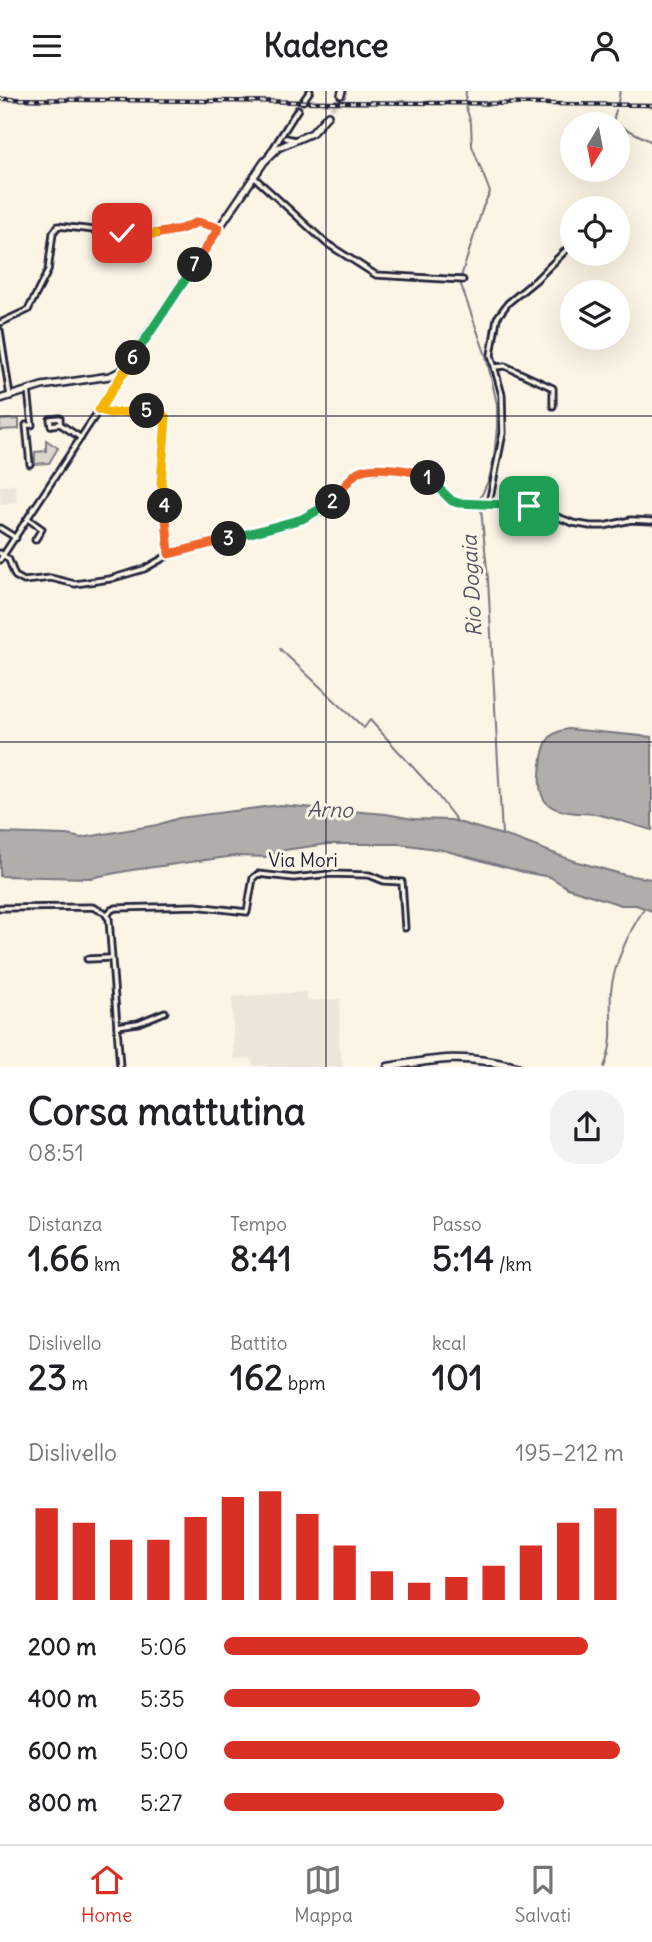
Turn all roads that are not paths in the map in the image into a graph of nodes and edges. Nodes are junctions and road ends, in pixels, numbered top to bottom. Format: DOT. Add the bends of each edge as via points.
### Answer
graph roads {
  1 [pos="310,91"];
  2 [pos="303,101"];
  3 [pos="298,109"];
  4 [pos="328,115"];
  5 [pos="283,139"];
  6 [pos="253,177"];
  7 [pos="219,228"];
  8 [pos="560,255"];
  9 [pos="463,280"];
  10 [pos="0,323"];
  11 [pos="0,331"];
  12 [pos="131,361"];
  13 [pos="495,367"];
  14 [pos="112,375"];
  15 [pos="117,383"];
  16 [pos="113,389"];
  17 [pos="28,390"];
  18 [pos="10,396"];
  19 [pos="0,399"];
  20 [pos="553,405"];
  21 [pos="99,410"];
  22 [pos="60,424"];
  23 [pos="81,438"];
  24 [pos="30,464"];
  25 [pos="486,503"];
  26 [pos="29,519"];
  27 [pos="652,521"];
  28 [pos="0,529"];
  29 [pos="16,538"];
  30 [pos="35,540"];
  31 [pos="2,554"];
  32 [pos="169,554"];
  33 [pos="0,560"];
  34 [pos="0,908"];
  35 [pos="107,916"];
  36 [pos="405,928"];
  37 [pos="111,958"];
  38 [pos="87,959"];
  39 [pos="165,1012"];
  40 [pos="116,1026"];
  41 [pos="120,1067"];
  42 [pos="388,1067"];
  43 [pos="516,1067"];
  1 -- 2 [label="street"];
  3 -- 5 [label="street"];
  4 -- 5 [label="street" via="318,129 297,140"];
  5 -- 6 [label="street"];
  6 -- 7 [label="street"];
  6 -- 9 [label="street" via="326,243 376,275"];
  7 -- 10 [label="street" via="198,222 139,235 58,226 48,271 28,310"];
  7 -- 12 [label="street"];
  8 -- 13 [label="street" via="500,311 491,355"];
  11 -- 18 [label="street"];
  12 -- 14 [label="street"];
  12 -- 15 [label="street"];
  13 -- 20 [label="street" via="502,365 552,387"];
  13 -- 25 [label="street" via="503,433"];
  14 -- 15 [label="street"];
  14 -- 16 [label="street"];
  14 -- 17 [label="street"];
  15 -- 16 [label="street"];
  16 -- 21 [label="street"];
  17 -- 18 [label="street"];
  17 -- 24 [label="street" via="33,425 26,425"];
  18 -- 19 [label="street"];
  21 -- 23 [label="street"];
  21 -- 32 [label="street" via="154,410 165,415 161,482"];
  22 -- 23 [label="street"];
  23 -- 26 [label="street"];
  25 -- 27 [label="street" via="529,506 590,526"];
  25 -- 32 [label="street" via="452,501 419,473 362,470 334,502 311,516"];
  26 -- 29 [label="street"];
  26 -- 30 [label="street" via="42,529"];
  28 -- 29 [label="street"];
  29 -- 31 [label="street"];
  31 -- 32 [label="street" via="19,579 51,578 75,584 144,569"];
  31 -- 33 [label="street"];
  34 -- 35 [label="street" via="92,907"];
  35 -- 36 [label="street, Via Mori" via="116,908 195,906 247,912 257,874 294,878 369,875 402,882"];
  35 -- 37 [label="street"];
  37 -- 38 [label="street"];
  37 -- 40 [label="street"];
  39 -- 40 [label="street"];
  40 -- 41 [label="street"];
  42 -- 43 [label="main road" via="453,1057"];
}
